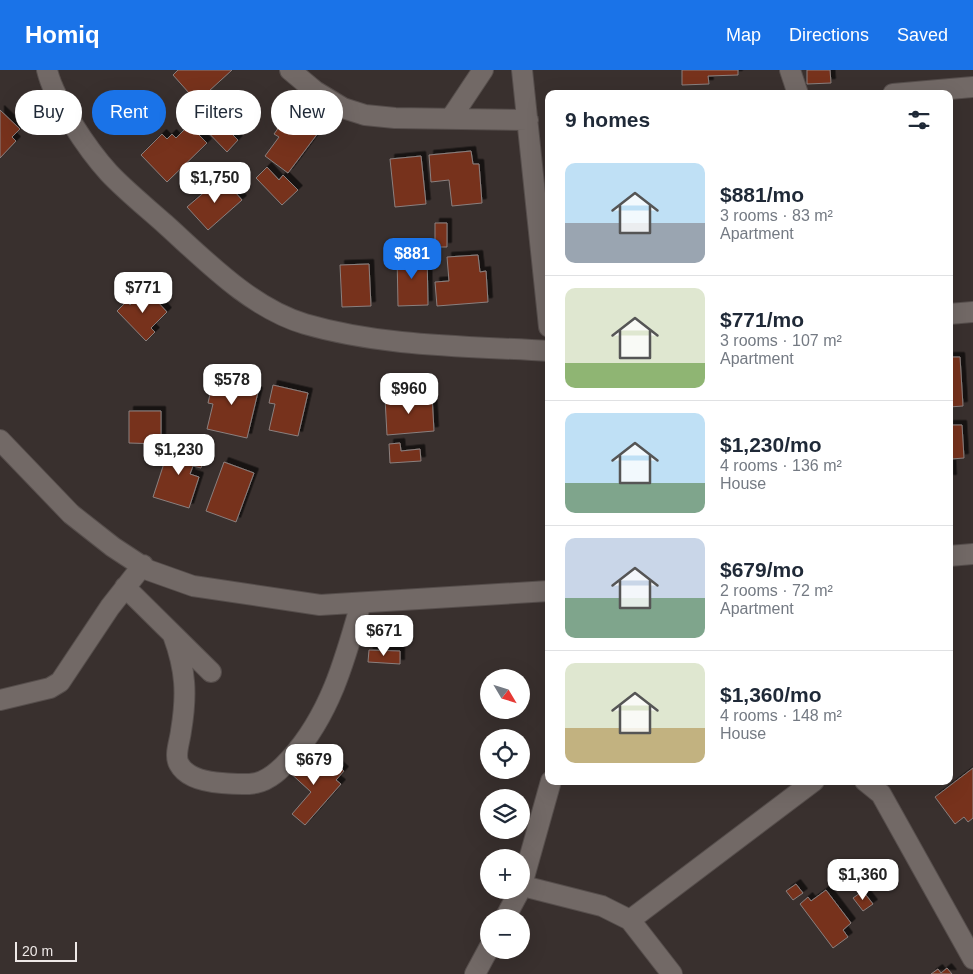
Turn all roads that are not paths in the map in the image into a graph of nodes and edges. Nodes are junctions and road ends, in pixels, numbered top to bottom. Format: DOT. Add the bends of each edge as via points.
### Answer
graph roads {
  1 [pos="47,70"];
  2 [pos="290,70"];
  3 [pos="483,70"];
  4 [pos="522,70"];
  5 [pos="790,70"];
  6 [pos="973,87"];
  7 [pos="797,90"];
  8 [pos="939,90"];
  9 [pos="451,118"];
  10 [pos="528,120"];
  11 [pos="545,288"];
  12 [pos="973,312"];
  13 [pos="953,314"];
  14 [pos="545,351"];
  15 [pos="0,440"];
  16 [pos="973,554"];
  17 [pos="953,556"];
  18 [pos="142,565"];
  19 [pos="125,587"];
  20 [pos="545,591"];
  21 [pos="361,603"];
  22 [pos="173,635"];
  23 [pos="211,672"];
  24 [pos="0,700"];
  25 [pos="550,785"];
  26 [pos="809,785"];
  27 [pos="870,785"];
  28 [pos="530,856"];
  29 [pos="530,890"];
  30 [pos="630,920"];
  31 [pos="483,959"];
  32 [pos="973,959"];
  33 [pos="475,974"];
  34 [pos="672,974"];
  1 -- 14 [label="street" via="56,93 108,172 202,258 246,294 274,311 304,324 401,343"];
  2 -- 9 [label="street" via="343,108 365,115"];
  3 -- 9 [label="street"];
  4 -- 10 [label="street"];
  5 -- 7 [label="street"];
  6 -- 8 [label="street"];
  9 -- 10 [label="street"];
  10 -- 11 [label="street"];
  12 -- 13 [label="street"];
  15 -- 18 [label="street" via="71,514"];
  16 -- 17 [label="street"];
  18 -- 19 [label="street"];
  18 -- 21 [label="street" via="193,586 320,605"];
  19 -- 22 [label="street"];
  19 -- 24 [label="street" via="60,682 50,688"];
  20 -- 21 [label="street"];
  21 -- 22 [label="street" via="345,662 314,730 281,769 257,783 210,782 190,774 177,762 185,709 185,679"];
  22 -- 23 [label="street"];
  25 -- 28 [label="street"];
  26 -- 30 [label="street"];
  27 -- 32 [label="street" via="881,794"];
  29 -- 30 [label="street" via="602,906"];
  30 -- 34 [label="street"];
  31 -- 33 [label="street"];
}
